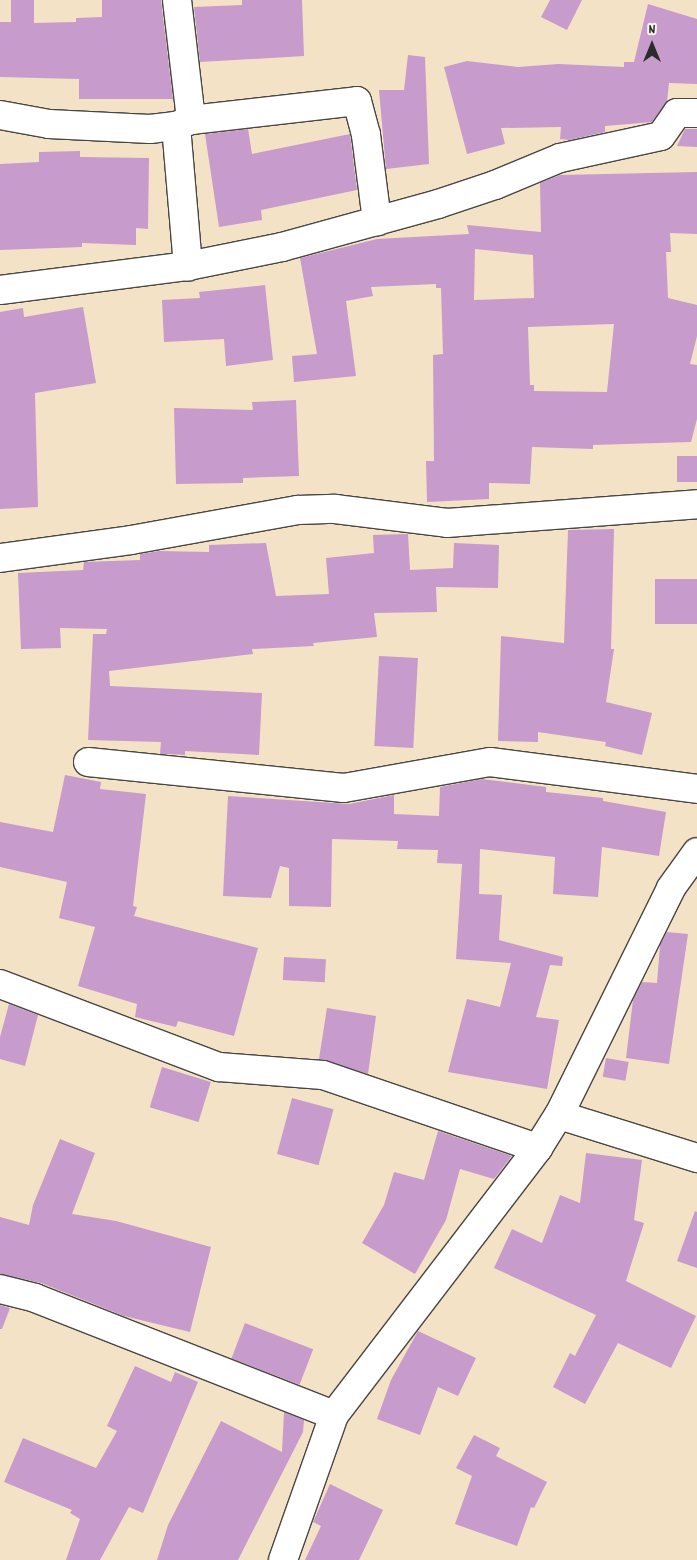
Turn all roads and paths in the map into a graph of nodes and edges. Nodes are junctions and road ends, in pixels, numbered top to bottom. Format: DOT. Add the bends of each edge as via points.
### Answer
graph roads {
  1 [pos="177,0"];
  2 [pos="697,113"];
  3 [pos="0,115"];
  4 [pos="184,123"];
  5 [pos="377,221"];
  6 [pos="188,266"];
  7 [pos="0,290"];
  8 [pos="697,504"];
  9 [pos="0,558"];
  10 [pos="88,762"];
  11 [pos="697,788"];
  12 [pos="697,852"];
  13 [pos="0,984"];
  14 [pos="559,1115"];
  15 [pos="538,1148"];
  16 [pos="697,1158"];
  17 [pos="0,1289"];
  18 [pos="334,1414"];
  19 [pos="283,1560"];
  1 -- 4 [label="street"];
  2 -- 5 [label="street" via="677,113 661,136 560,158 495,185"];
  3 -- 4 [label="street" via="49,124 120,129"];
  4 -- 5 [label="street" via="357,101 366,136"];
  4 -- 6 [label="street"];
  5 -- 6 [label="street" via="282,247"];
  6 -- 7 [label="street"];
  8 -- 9 [label="street" via="447,523 335,509 298,510 131,540"];
  10 -- 11 [label="street" via="344,788 490,762"];
  12 -- 14 [label="street" via="671,888"];
  13 -- 15 [label="street" via="219,1068 322,1075"];
  14 -- 15 [label="street"];
  14 -- 16 [label="street"];
  15 -- 18 [label="street"];
  17 -- 18 [label="street" via="34,1298"];
  18 -- 19 [label="street"];
}
